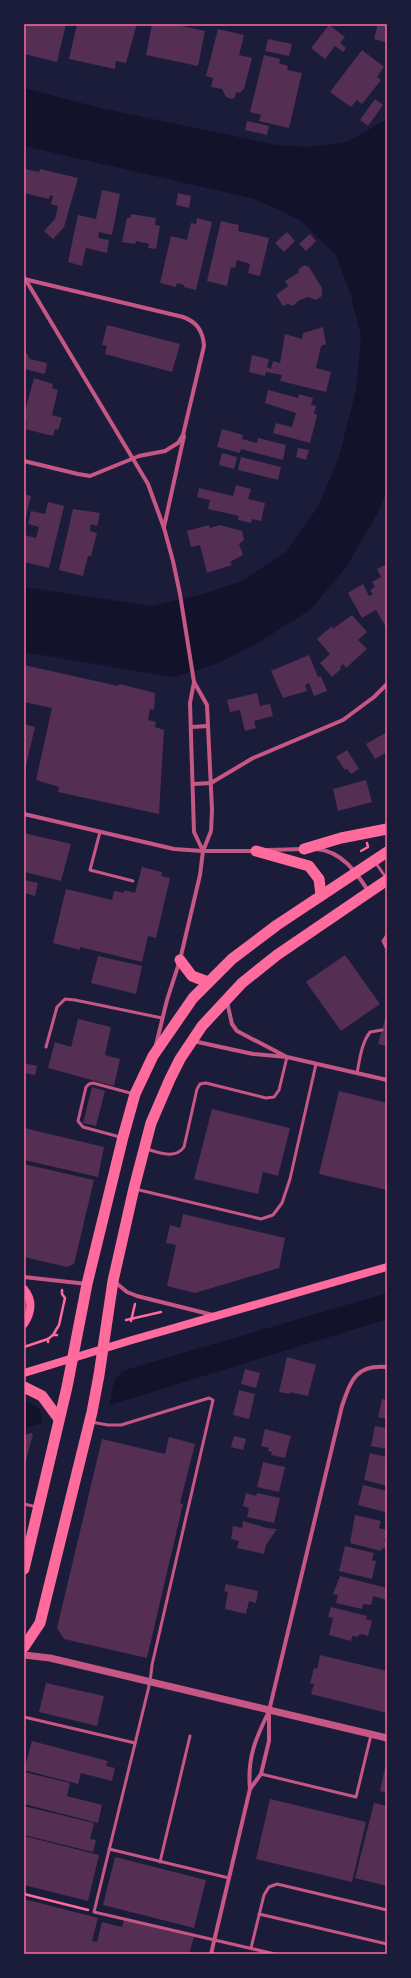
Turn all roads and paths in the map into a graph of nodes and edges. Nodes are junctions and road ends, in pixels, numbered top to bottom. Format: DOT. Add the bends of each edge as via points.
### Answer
graph roads {
  1 [pos="24,278"];
  2 [pos="185,430"];
  3 [pos="133,458"];
  4 [pos="24,462"];
  5 [pos="164,528"];
  6 [pos="194,682"];
  7 [pos="387,684"];
  8 [pos="208,726"];
  9 [pos="191,727"];
  10 [pos="212,783"];
  11 [pos="193,784"];
  12 [pos="24,814"];
  13 [pos="387,829"];
  14 [pos="100,832"];
  15 [pos="367,843"];
  16 [pos="304,849"];
  17 [pos="203,851"];
  18 [pos="256,851"];
  19 [pos="361,851"];
  20 [pos="387,852"];
  21 [pos="374,860"];
  22 [pos="355,873"];
  23 [pos="387,880"];
  24 [pos="133,881"];
  25 [pos="370,892"];
  26 [pos="321,895"];
  27 [pos="387,935"];
  28 [pos="387,949"];
  29 [pos="180,960"];
  30 [pos="208,982"];
  31 [pos="226,998"];
  32 [pos="162,1018"];
  33 [pos="382,1030"];
  34 [pos="192,1041"];
  35 [pos="46,1047"];
  36 [pos="153,1056"];
  37 [pos="287,1057"];
  38 [pos="316,1064"];
  39 [pos="357,1073"];
  40 [pos="387,1080"];
  41 [pos="135,1094"];
  42 [pos="123,1137"];
  43 [pos="143,1149"];
  44 [pos="134,1188"];
  45 [pos="387,1267"];
  46 [pos="24,1277"];
  47 [pos="113,1281"];
  48 [pos="87,1284"];
  49 [pos="62,1288"];
  50 [pos="24,1289"];
  51 [pos="142,1304"];
  52 [pos="155,1307"];
  53 [pos="215,1316"];
  54 [pos="126,1320"];
  55 [pos="131,1320"];
  56 [pos="24,1324"];
  57 [pos="24,1347"];
  58 [pos="103,1349"];
  59 [pos="72,1359"];
  60 [pos="387,1367"];
  61 [pos="24,1373"];
  62 [pos="29,1389"];
  63 [pos="91,1417"];
  64 [pos="59,1421"];
  65 [pos="24,1504"];
  66 [pos="38,1508"];
  67 [pos="24,1569"];
  68 [pos="24,1647"];
  69 [pos="24,1655"];
  70 [pos="150,1682"];
  71 [pos="269,1711"];
  72 [pos="24,1717"];
  73 [pos="371,1735"];
  74 [pos="190,1736"];
  75 [pos="387,1738"];
  76 [pos="135,1743"];
  77 [pos="261,1774"];
  78 [pos="250,1789"];
  79 [pos="109,1850"];
  80 [pos="160,1862"];
  81 [pos="229,1878"];
  82 [pos="24,1894"];
  83 [pos="387,1910"];
  84 [pos="94,1912"];
  85 [pos="260,1914"];
  86 [pos="214,1941"];
  87 [pos="387,1944"];
  88 [pos="251,1948"];
  89 [pos="211,1954"];
  90 [pos="275,1954"];
  1 -- 2 [label="street" via="178,315 197,325 204,346"];
  1 -- 3 [label="street"];
  2 -- 3 [label="street" via="178,443 170,449"];
  2 -- 5 [label="street"];
  3 -- 4 [label="street" via="90,476"];
  3 -- 5 [label="street" via="148,484"];
  5 -- 6 [label="street" via="180,594"];
  6 -- 8 [label="street" via="207,705"];
  6 -- 9 [label="street" via="190,703"];
  7 -- 10 [label="street" via="343,720 253,758"];
  8 -- 9 [label="street"];
  8 -- 10 [label="street"];
  9 -- 11 [label="street"];
  10 -- 11 [label="street"];
  10 -- 17 [label="street" via="211,831"];
  11 -- 17 [label="street" via="194,832"];
  12 -- 14 [label="street"];
  13 -- 16 [label="highway" via="341,838"];
  14 -- 17 [label="street" via="169,848"];
  14 -- 24 [label="lane" via="90,870"];
  15 -- 19 [label="path" via="368,847"];
  16 -- 18 [label="street"];
  16 -- 22 [label="street" via="332,853"];
  17 -- 18 [label="street"];
  17 -- 29 [label="street" via="200,875"];
  18 -- 26 [label="highway" via="309,866 319,879"];
  20 -- 21 [label="highway"];
  21 -- 22 [label="highway"];
  21 -- 23 [label="lane"];
  22 -- 25 [label="street"];
  22 -- 26 [label="highway"];
  23 -- 25 [label="highway"];
  25 -- 31 [label="highway" via="259,968"];
  26 -- 30 [label="highway" via="246,948"];
  27 -- 28 [label="lane" via="383,940"];
  29 -- 30 [label="highway" via="192,976"];
  29 -- 32 [label="street"];
  30 -- 36 [label="highway" via="180,1016"];
  31 -- 34 [label="highway"];
  31 -- 37 [label="street" via="229,1016 237,1031"];
  32 -- 35 [label="lane" via="65,999 57,1007"];
  32 -- 36 [label="street"];
  33 -- 39 [label="lane" via="370,1032 363,1042"];
  34 -- 37 [label="street" via="253,1054"];
  34 -- 43 [label="highway" via="161,1098"];
  36 -- 41 [label="highway"];
  37 -- 38 [label="street"];
  37 -- 43 [label="lane" via="279,1090 274,1097 266,1098 206,1083 200,1084 196,1089 184,1147 180,1153 173,1156"];
  38 -- 39 [label="street"];
  38 -- 44 [label="lane" via="290,1179 282,1203 273,1215 261,1219"];
  39 -- 40 [label="street"];
  41 -- 42 [label="highway"];
  41 -- 42 [label="lane" via="93,1083 86,1086 79,1124"];
  42 -- 48 [label="highway"];
  43 -- 44 [label="highway"];
  44 -- 47 [label="highway"];
  45 -- 53 [label="main road"];
  46 -- 48 [label="street"];
  47 -- 53 [label="street" via="137,1296"];
  47 -- 58 [label="highway"];
  48 -- 59 [label="highway"];
  49 -- 57 [label="path" via="65,1298 55,1335 48,1340"];
  50 -- 56 [label="main road" via="31,1305"];
  51 -- 55 [label="path" via="136,1302"];
  52 -- 55 [label="path" via="162,1311"];
  53 -- 58 [label="main road"];
  54 -- 55 [label="path"];
  58 -- 59 [label="main road"];
  58 -- 63 [label="highway"];
  59 -- 61 [label="main road"];
  59 -- 64 [label="highway"];
  60 -- 71 [label="street" via="372,1367 361,1371 354,1376 348,1387"];
  62 -- 64 [label="highway" via="42,1396"];
  63 -- 68 [label="highway" via="40,1624"];
  63 -- 70 [label="lane" via="108,1425 121,1425 209,1398 213,1400"];
  64 -- 66 [label="highway"];
  65 -- 66 [label="lane"];
  66 -- 67 [label="highway"];
  69 -- 70 [label="street" via="50,1658"];
  70 -- 71 [label="street"];
  70 -- 76 [label="lane"];
  71 -- 73 [label="street"];
  71 -- 77 [label="street" via="269,1741"];
  71 -- 78 [label="street" via="252,1752 248,1770"];
  72 -- 76 [label="lane"];
  73 -- 75 [label="street"];
  73 -- 77 [label="lane" via="356,1797"];
  74 -- 80 [label="lane"];
  76 -- 79 [label="lane"];
  77 -- 78 [label="street"];
  78 -- 81 [label="street"];
  79 -- 80 [label="lane"];
  79 -- 84 [label="lane"];
  80 -- 81 [label="lane"];
  81 -- 86 [label="street"];
  82 -- 84 [label="path"];
  83 -- 85 [label="lane" via="277,1884 269,1887 264,1895"];
  84 -- 86 [label="lane"];
  85 -- 87 [label="lane"];
  85 -- 88 [label="lane"];
  86 -- 88 [label="lane"];
  86 -- 89 [label="street"];
  88 -- 90 [label="lane"];
}
